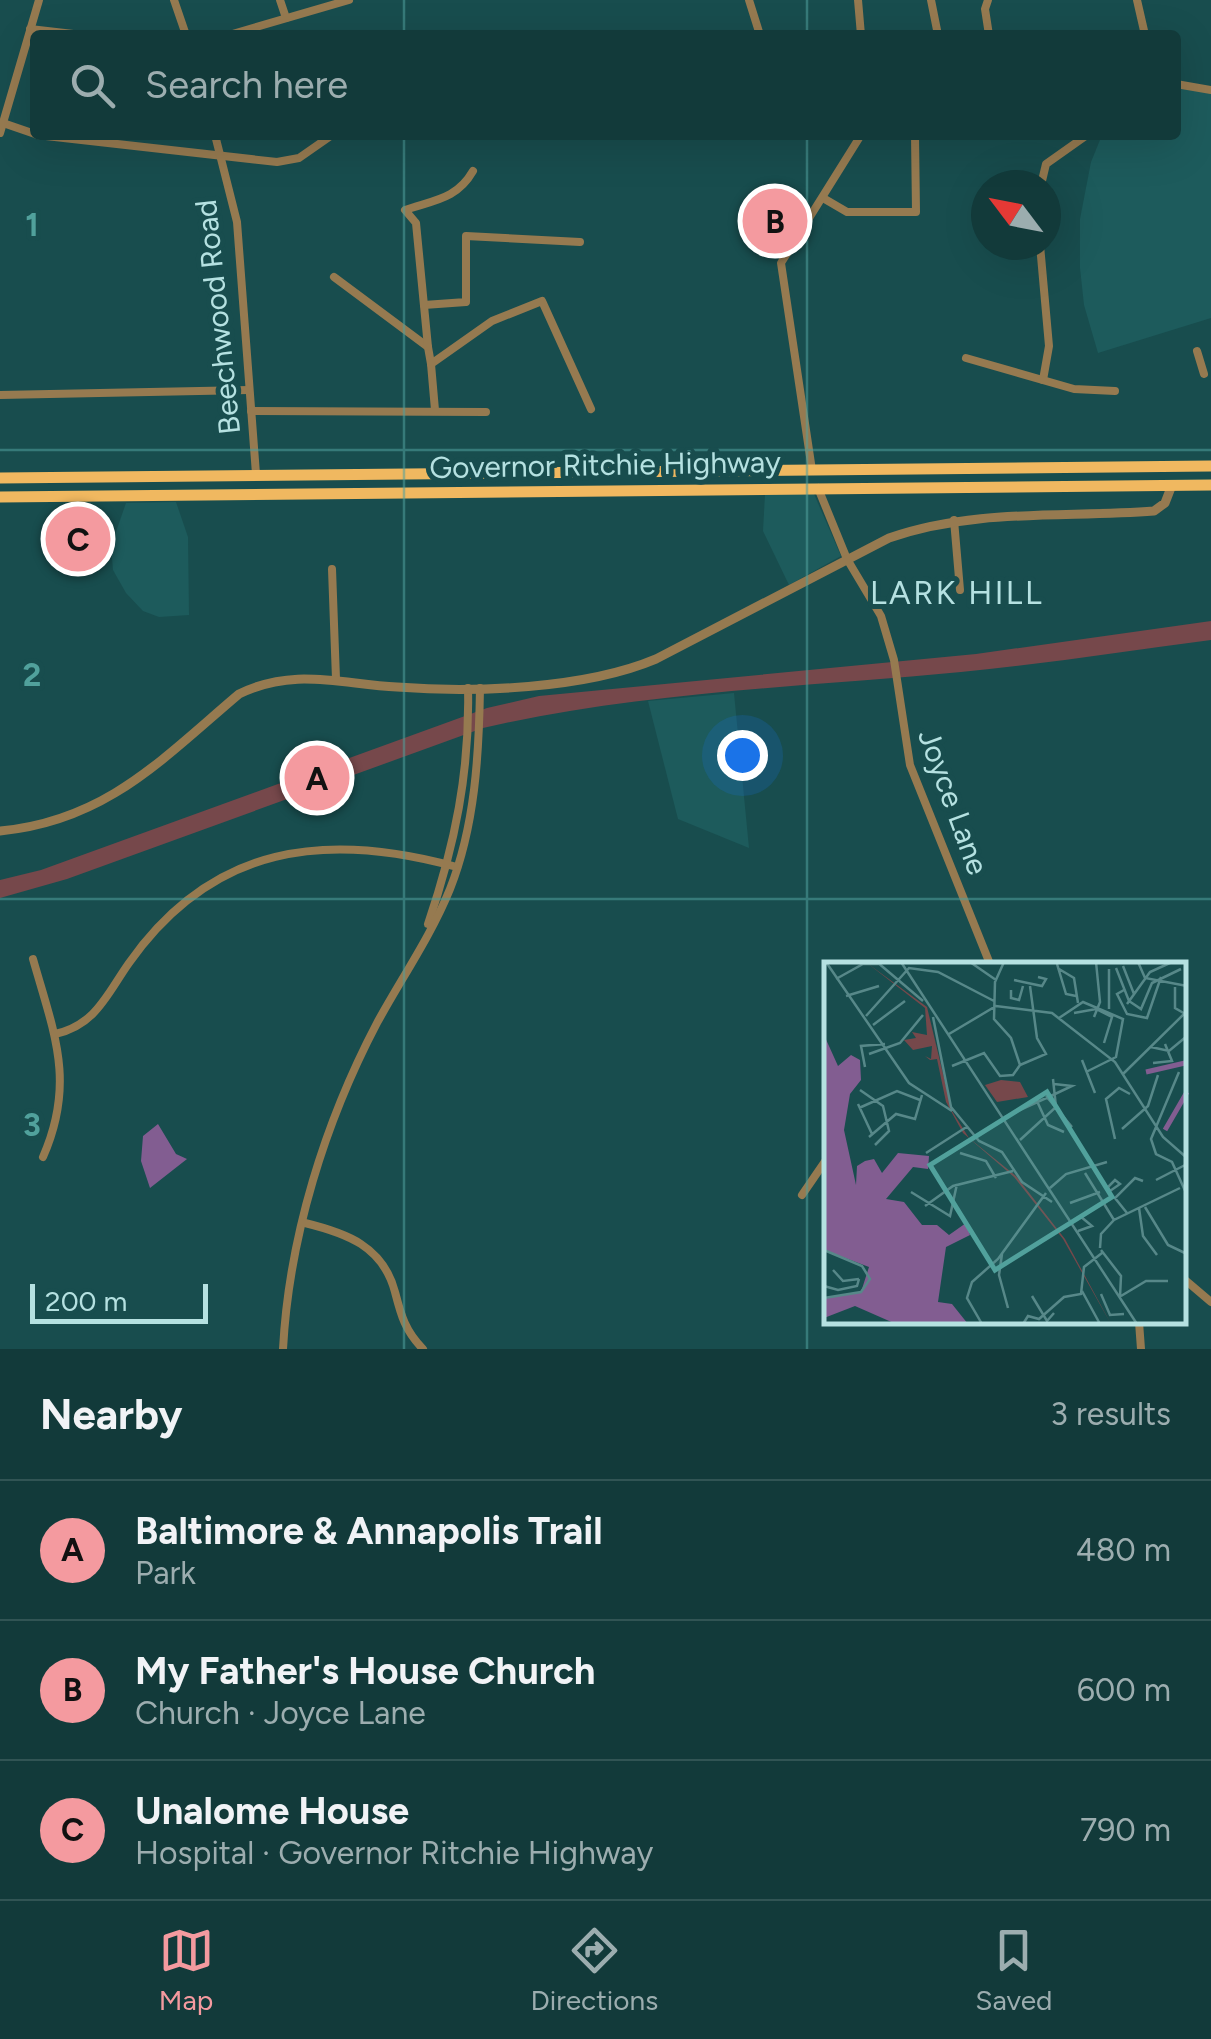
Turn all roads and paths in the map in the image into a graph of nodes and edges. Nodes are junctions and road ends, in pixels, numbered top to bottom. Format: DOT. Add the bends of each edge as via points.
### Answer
graph roads {
  1 [pos="39,0"];
  2 [pos="174,0"];
  3 [pos="280,0"];
  4 [pos="349,0"];
  5 [pos="750,0"];
  6 [pos="858,0"];
  7 [pos="931,0"];
  8 [pos="988,0"];
  9 [pos="1137,0"];
  10 [pos="286,18"];
  11 [pos="30,30"];
  12 [pos="184,30"];
  13 [pos="246,30"];
  14 [pos="759,30"];
  15 [pos="861,30"];
  16 [pos="937,30"];
  17 [pos="988,30"];
  18 [pos="1144,30"];
  19 [pos="1181,85"];
  20 [pos="1211,90"];
  21 [pos="3,123"];
  22 [pos="0,133"];
  23 [pos="30,133"];
  24 [pos="80,140"];
  25 [pos="216,140"];
  26 [pos="325,140"];
  27 [pos="858,140"];
  28 [pos="915,140"];
  29 [pos="1080,140"];
  30 [pos="221,156"];
  31 [pos="1045,170"];
  32 [pos="472,171"];
  33 [pos="823,198"];
  34 [pos="580,242"];
  35 [pos="1041,260"];
  36 [pos="334,276"];
  37 [pos="424,306"];
  38 [pos="428,347"];
  39 [pos="1197,351"];
  40 [pos="966,358"];
  41 [pos="1211,360"];
  42 [pos="1200,363"];
  43 [pos="430,364"];
  44 [pos="1204,374"];
  45 [pos="1042,380"];
  46 [pos="249,390"];
  47 [pos="1115,391"];
  48 [pos="0,395"];
  49 [pos="590,409"];
  50 [pos="434,410"];
  51 [pos="252,412"];
  52 [pos="486,412"];
  53 [pos="1192,466"];
  54 [pos="1211,466"];
  55 [pos="851,469"];
  56 [pos="812,470"];
  57 [pos="395,473"];
  58 [pos="256,474"];
  59 [pos="0,478"];
  60 [pos="1211,485"];
  61 [pos="1172,486"];
  62 [pos="818,488"];
  63 [pos="760,489"];
  64 [pos="392,492"];
  65 [pos="0,498"];
  66 [pos="954,520"];
  67 [pos="847,559"];
  68 [pos="332,569"];
  69 [pos="960,590"];
  70 [pos="336,679"];
  71 [pos="468,688"];
  72 [pos="480,688"];
  73 [pos="470,782"];
  74 [pos="0,832"];
  75 [pos="453,865"];
  76 [pos="34,959"];
  77 [pos="989,962"];
  78 [pos="55,1034"];
  79 [pos="43,1157"];
  80 [pos="824,1163"];
  81 [pos="802,1195"];
  82 [pos="305,1222"];
  83 [pos="1186,1281"];
  84 [pos="1211,1302"];
  85 [pos="1139,1324"];
  86 [pos="283,1349"];
  87 [pos="422,1349"];
  88 [pos="1142,1349"];
  1 -- 11 [label="street"];
  2 -- 12 [label="street"];
  3 -- 10 [label="street"];
  4 -- 10 [label="street"];
  5 -- 14 [label="street"];
  6 -- 15 [label="street"];
  7 -- 16 [label="street"];
  8 -- 17 [label="street"];
  9 -- 18 [label="street"];
  10 -- 13 [label="street"];
  11 -- 21 [label="street"];
  19 -- 20 [label="street"];
  21 -- 22 [label="street"];
  21 -- 23 [label="street"];
  24 -- 30 [label="street"];
  25 -- 30 [label="street, Beechwood Road"];
  26 -- 30 [label="street" via="299,158 277,162"];
  27 -- 33 [label="street"];
  28 -- 33 [label="street" via="916,212 847,212"];
  29 -- 31 [label="street"];
  30 -- 46 [label="street, Beechwood Road" via="236,222"];
  32 -- 37 [label="street" via="448,197 406,210 416,223"];
  33 -- 56 [label="street" via="780,263"];
  34 -- 37 [label="street" via="466,236 466,302"];
  35 -- 45 [label="street" via="1049,346"];
  36 -- 38 [label="street"];
  37 -- 38 [label="street"];
  38 -- 43 [label="street"];
  39 -- 42 [label="street"];
  40 -- 45 [label="street"];
  41 -- 42 [label="street"];
  42 -- 44 [label="street"];
  43 -- 49 [label="street" via="492,320 542,301"];
  43 -- 50 [label="street"];
  45 -- 47 [label="street"];
  46 -- 48 [label="street"];
  46 -- 51 [label="street, Beechwood Road"];
  50 -- 51 [label="street"];
  50 -- 52 [label="street"];
  51 -- 58 [label="street, Beechwood Road"];
  53 -- 54 [label="highway, Governor Ritchie Highway"];
  53 -- 55 [label="highway, Governor Ritchie Highway"];
  53 -- 61 [label="highway"];
  55 -- 56 [label="highway, Governor Ritchie Highway"];
  55 -- 62 [label="highway" via="822,476"];
  56 -- 57 [label="highway, Governor Ritchie Highway"];
  56 -- 63 [label="highway" via="807,482"];
  57 -- 58 [label="highway, Governor Ritchie Highway"];
  57 -- 64 [label="highway"];
  58 -- 59 [label="highway, Governor Ritchie Highway"];
  60 -- 61 [label="highway, Governor Ritchie Highway"];
  61 -- 62 [label="highway, Governor Ritchie Highway"];
  61 -- 66 [label="street" via="1154,511"];
  62 -- 63 [label="highway, Governor Ritchie Highway"];
  62 -- 67 [label="street, Joyce Lane"];
  63 -- 64 [label="highway, Governor Ritchie Highway"];
  64 -- 65 [label="highway, Governor Ritchie Highway"];
  66 -- 67 [label="street" via="889,538"];
  66 -- 69 [label="street"];
  67 -- 72 [label="street" via="639,666"];
  67 -- 77 [label="street, Joyce Lane" via="881,616 910,764"];
  68 -- 70 [label="street"];
  70 -- 71 [label="street"];
  70 -- 74 [label="street" via="264,681 102,802 59,822"];
  71 -- 72 [label="street"];
  71 -- 73 [label="street"];
  72 -- 73 [label="street"];
  73 -- 75 [label="street"];
  75 -- 78 [label="street" via="362,846 253,863 175,912 95,1015"];
  75 -- 82 [label="street" via="422,942 353,1070"];
  76 -- 78 [label="street"];
  78 -- 79 [label="street" via="63,1088"];
  80 -- 81 [label="street"];
  82 -- 86 [label="street"];
  82 -- 87 [label="street" via="350,1236 374,1252 390,1276 406,1331"];
  83 -- 84 [label="street"];
  85 -- 88 [label="street"];
}
